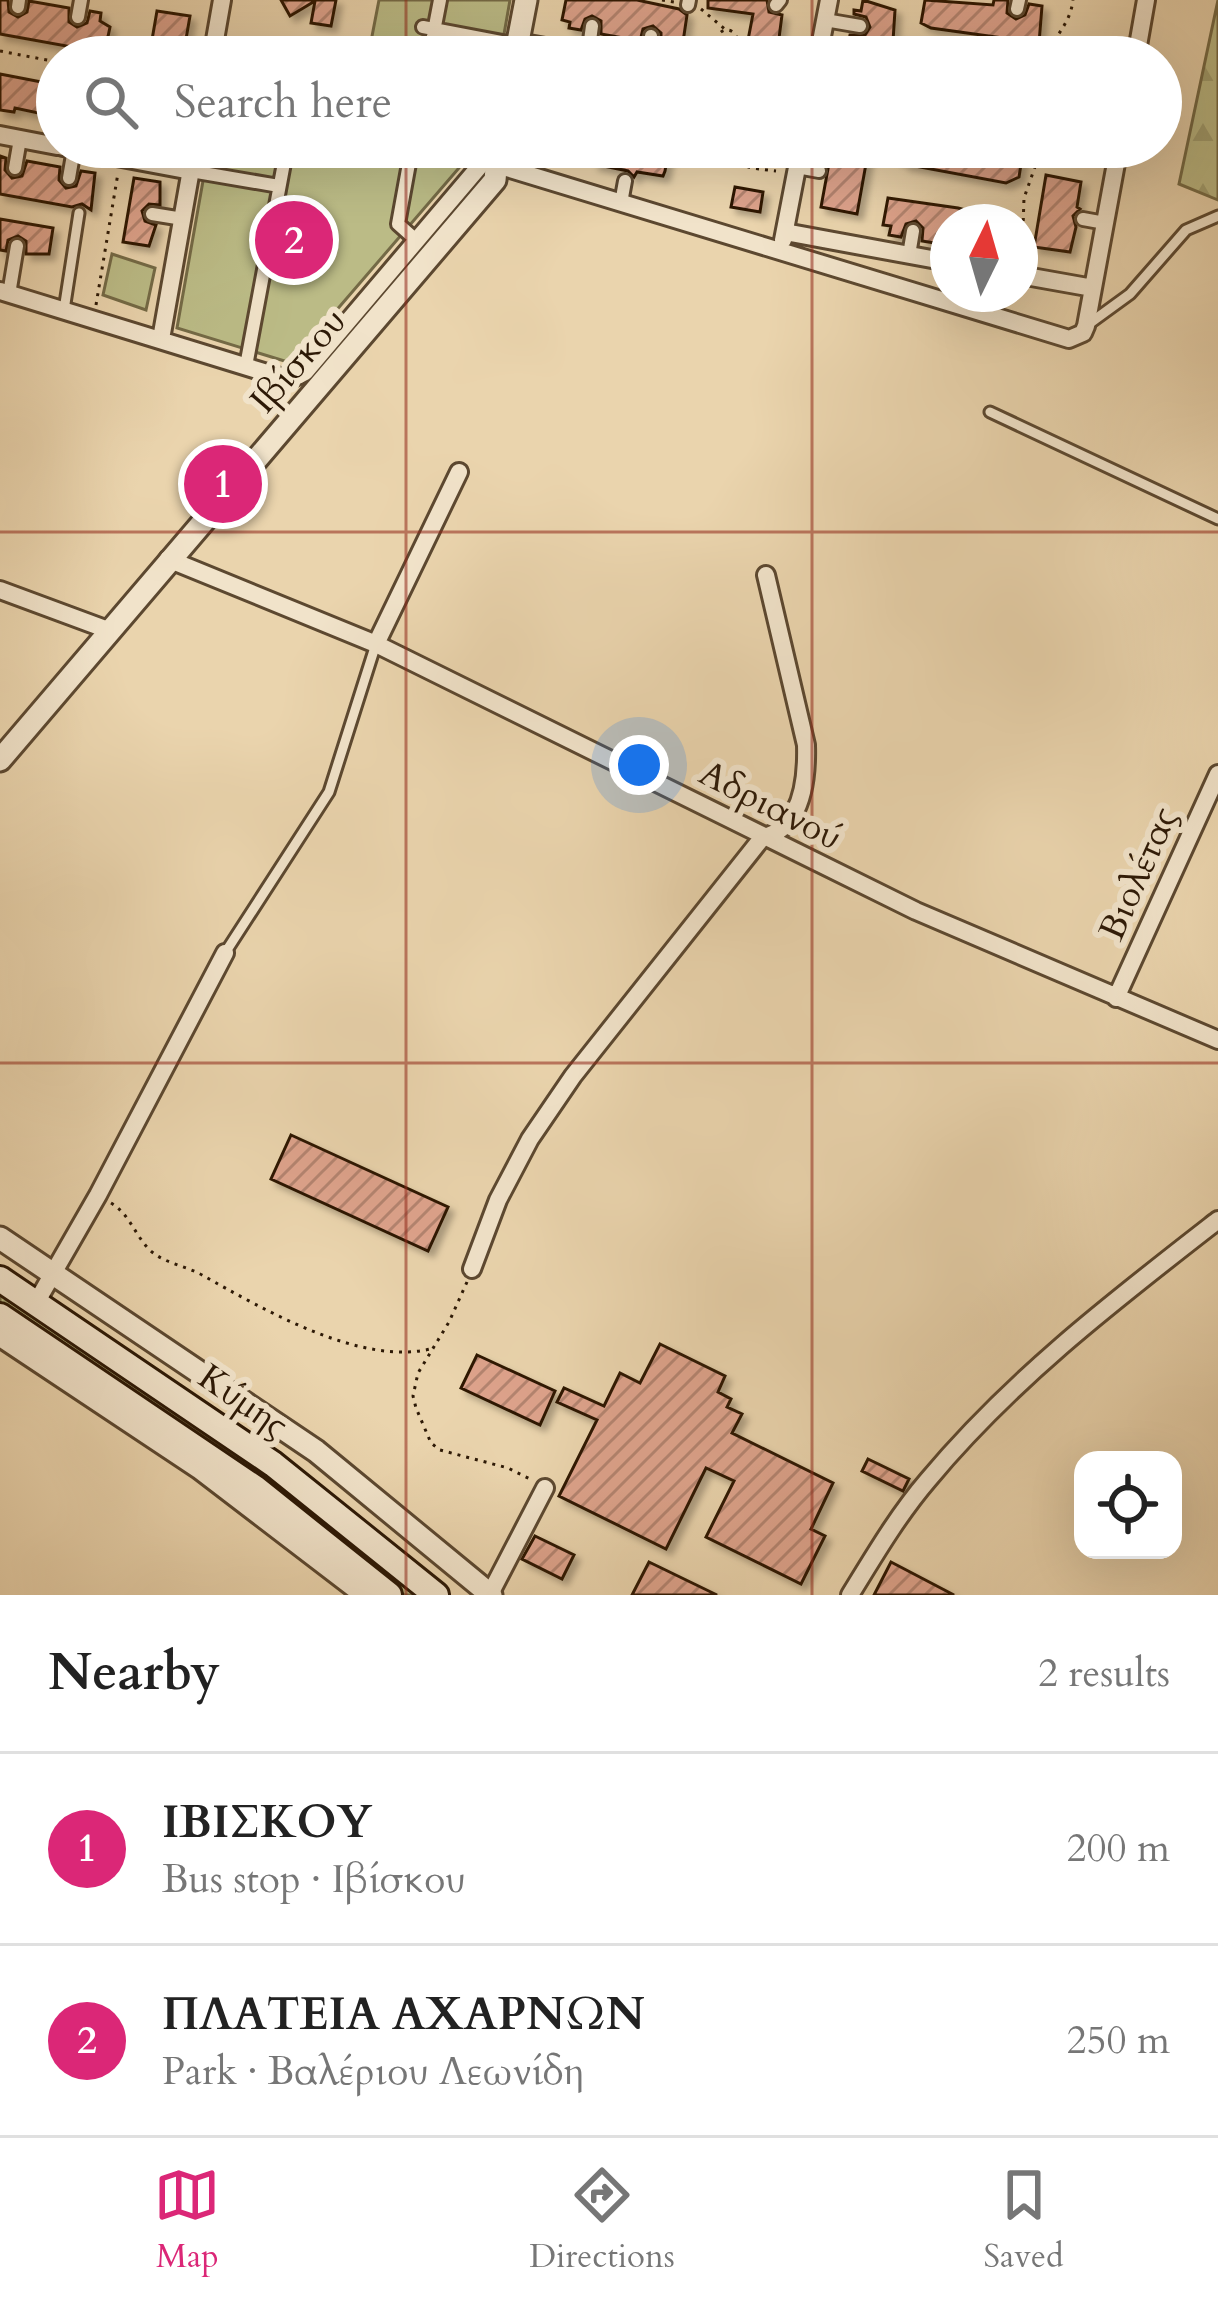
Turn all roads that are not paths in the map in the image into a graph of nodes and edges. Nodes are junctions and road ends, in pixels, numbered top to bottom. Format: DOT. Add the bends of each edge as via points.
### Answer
graph roads {
  1 [pos="81,0"];
  2 [pos="222,0"];
  3 [pos="440,0"];
  4 [pos="526,0"];
  5 [pos="829,0"];
  6 [pos="1146,0"];
  7 [pos="78,17"];
  8 [pos="825,20"];
  9 [pos="592,26"];
  10 [pos="860,26"];
  11 [pos="429,28"];
  12 [pos="216,36"];
  13 [pos="429,36"];
  14 [pos="464,36"];
  15 [pos="519,36"];
  16 [pos="593,36"];
  17 [pos="822,36"];
  18 [pos="1140,36"];
  19 [pos="0,135"];
  20 [pos="20,139"];
  21 [pos="36,142"];
  22 [pos="15,168"];
  23 [pos="68,168"];
  24 [pos="175,168"];
  25 [pos="192,168"];
  26 [pos="282,168"];
  27 [pos="408,168"];
  28 [pos="476,168"];
  29 [pos="496,168"];
  30 [pos="529,168"];
  31 [pos="1115,168"];
  32 [pos="797,170"];
  33 [pos="191,171"];
  34 [pos="819,171"];
  35 [pos="69,178"];
  36 [pos="625,181"];
  37 [pos="279,186"];
  38 [pos="621,203"];
  39 [pos="79,213"];
  40 [pos="152,214"];
  41 [pos="1218,216"];
  42 [pos="184,219"];
  43 [pos="1083,219"];
  44 [pos="1105,223"];
  45 [pos="913,231"];
  46 [pos="785,232"];
  47 [pos="416,240"];
  48 [pos="17,246"];
  49 [pos="780,252"];
  50 [pos="909,255"];
  51 [pos="930,259"];
  52 [pos="1038,278"];
  53 [pos="1093,289"];
  54 [pos="5,292"];
  55 [pos="64,310"];
  56 [pos="1084,329"];
  57 [pos="161,339"];
  58 [pos="246,366"];
  59 [pos="990,412"];
  60 [pos="459,472"];
  61 [pos="1218,520"];
  62 [pos="168,559"];
  63 [pos="766,575"];
  64 [pos="0,590"];
  65 [pos="108,630"];
  66 [pos="376,644"];
  67 [pos="0,760"];
  68 [pos="1218,774"];
  69 [pos="762,838"];
  70 [pos="225,953"];
  71 [pos="1116,998"];
  72 [pos="1218,1040"];
  73 [pos="1218,1220"];
  74 [pos="0,1238"];
  75 [pos="472,1269"];
  76 [pos="53,1275"];
  77 [pos="0,1279"];
  78 [pos="36,1303"];
  79 [pos="0,1316"];
  80 [pos="4,1346"];
  81 [pos="545,1488"];
  82 [pos="490,1594"];
  83 [pos="366,1595"];
  84 [pos="389,1595"];
  85 [pos="436,1595"];
  86 [pos="850,1595"];
  1 -- 7 [label="street"];
  2 -- 12 [label="street"];
  3 -- 11 [label="street"];
  4 -- 15 [label="street"];
  5 -- 8 [label="street"];
  6 -- 18 [label="street"];
  8 -- 10 [label="street"];
  8 -- 17 [label="street"];
  9 -- 16 [label="street"];
  11 -- 13 [label="street"];
  11 -- 14 [label="street"];
  19 -- 20 [label="street"];
  20 -- 21 [label="street"];
  20 -- 22 [label="street"];
  23 -- 35 [label="street"];
  24 -- 33 [label="street"];
  25 -- 33 [label="street"];
  26 -- 37 [label="street"];
  27 -- 47 [label="street" via="398,224"];
  28 -- 47 [label="street"];
  29 -- 62 [label="street, Ιβίσκου" via="495,180"];
  30 -- 38 [label="street"];
  31 -- 44 [label="street"];
  32 -- 34 [label="street"];
  32 -- 46 [label="street"];
  33 -- 37 [label="street"];
  33 -- 42 [label="street"];
  36 -- 38 [label="street"];
  37 -- 58 [label="street"];
  38 -- 49 [label="street"];
  39 -- 55 [label="lane"];
  40 -- 42 [label="street"];
  41 -- 56 [label="lane" via="1186,230 1130,294"];
  42 -- 57 [label="street"];
  43 -- 44 [label="street"];
  44 -- 53 [label="street"];
  45 -- 50 [label="street"];
  46 -- 49 [label="street"];
  46 -- 50 [label="street"];
  47 -- 58 [label="street" via="305,372 280,377"];
  48 -- 54 [label="street"];
  49 -- 56 [label="street" via="1069,339"];
  50 -- 51 [label="street"];
  52 -- 53 [label="street"];
  53 -- 56 [label="street"];
  54 -- 55 [label="street"];
  55 -- 57 [label="street"];
  57 -- 58 [label="street"];
  59 -- 61 [label="lane"];
  60 -- 66 [label="street"];
  62 -- 65 [label="street, Ιβίσκου"];
  62 -- 66 [label="street, Αδριανού"];
  63 -- 69 [label="street" via="806,764 795,815"];
  64 -- 65 [label="street"];
  65 -- 67 [label="street, Ιβίσκου"];
  66 -- 69 [label="street, Αδριανού"];
  66 -- 70 [label="lane" via="329,792"];
  68 -- 71 [label="street, Βιολέτας"];
  69 -- 71 [label="street, Αδριανού"];
  69 -- 75 [label="street" via="541,1123"];
  70 -- 76 [label="street"];
  71 -- 72 [label="street, Αδριανού"];
  73 -- 86 [label="street" via="1059,1345 995,1407 928,1480"];
  74 -- 76 [label="street"];
  76 -- 78 [label="street"];
  76 -- 82 [label="street" via="316,1451"];
  77 -- 78 [label="main road, Κύμης"];
  78 -- 85 [label="main road, Κύμης" via="273,1464"];
  79 -- 84 [label="main road, Κύμης" via="255,1488"];
  80 -- 83 [label="street" via="200,1468"];
  81 -- 82 [label="street"];
}
